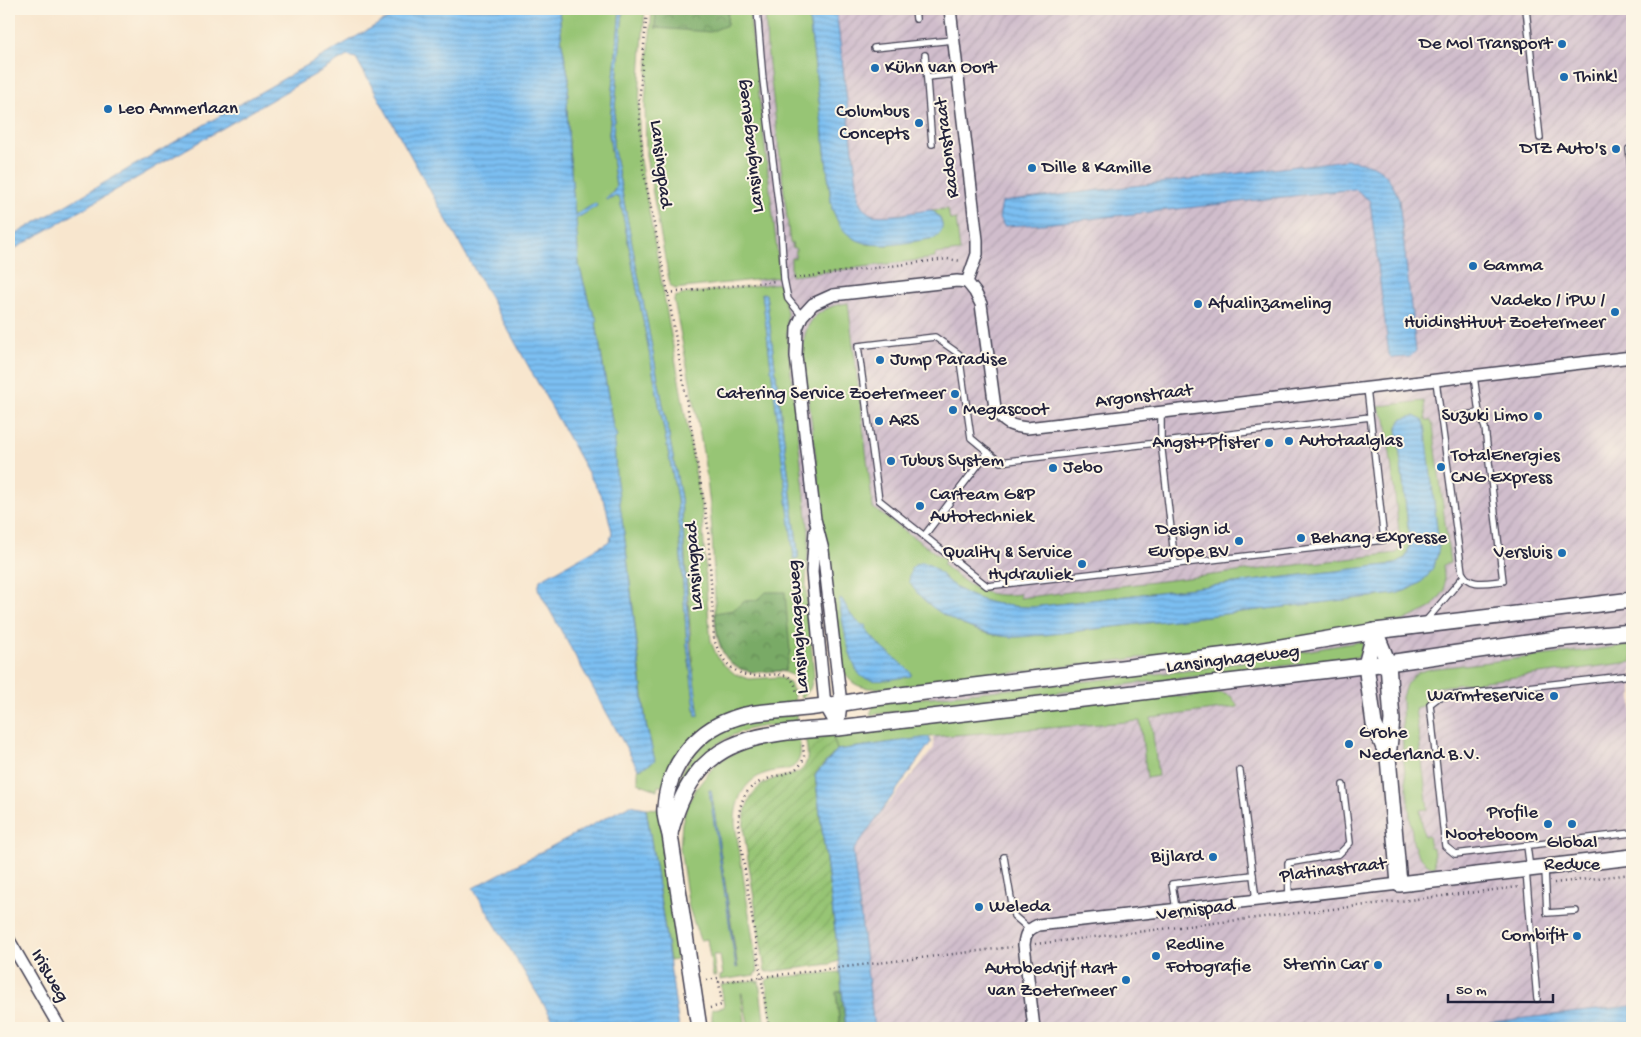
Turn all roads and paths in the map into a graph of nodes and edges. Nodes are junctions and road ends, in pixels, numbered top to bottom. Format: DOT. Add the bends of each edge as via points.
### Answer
graph roads {
  1 [pos="648,9"];
  2 [pos="757,9"];
  3 [pos="915,9"];
  4 [pos="950,9"];
  5 [pos="1526,9"];
  6 [pos="916,19"];
  7 [pos="953,40"];
  8 [pos="874,48"];
  9 [pos="925,55"];
  10 [pos="957,74"];
  11 [pos="927,77"];
  12 [pos="1540,138"];
  13 [pos="932,144"];
  14 [pos="1629,149"];
  15 [pos="1632,177"];
  16 [pos="972,266"];
  17 [pos="784,279"];
  18 [pos="967,282"];
  19 [pos="668,293"];
  20 [pos="802,316"];
  21 [pos="1632,357"];
  22 [pos="1474,376"];
  23 [pos="1436,381"];
  24 [pos="1371,388"];
  25 [pos="1161,412"];
  26 [pos="1479,413"];
  27 [pos="1370,417"];
  28 [pos="1441,418"];
  29 [pos="1161,442"];
  30 [pos="988,452"];
  31 [pos="815,519"];
  32 [pos="924,536"];
  33 [pos="1175,564"];
  34 [pos="1464,576"];
  35 [pos="1632,600"];
  36 [pos="1422,626"];
  37 [pos="1375,631"];
  38 [pos="1632,632"];
  39 [pos="1388,662"];
  40 [pos="1366,665"];
  41 [pos="1632,675"];
  42 [pos="842,704"];
  43 [pos="825,705"];
  44 [pos="799,709"];
  45 [pos="838,728"];
  46 [pos="802,731"];
  47 [pos="1388,757"];
  48 [pos="1240,771"];
  49 [pos="1343,785"];
  50 [pos="1632,833"];
  51 [pos="670,834"];
  52 [pos="1527,846"];
  53 [pos="1632,857"];
  54 [pos="1004,858"];
  55 [pos="1533,868"];
  56 [pos="1632,874"];
  57 [pos="1253,875"];
  58 [pos="1399,884"];
  59 [pos="1546,884"];
  60 [pos="1527,886"];
  61 [pos="1289,897"];
  62 [pos="1256,900"];
  63 [pos="1176,910"];
  64 [pos="1576,911"];
  65 [pos="1033,927"];
  66 [pos="9,940"];
  67 [pos="1024,946"];
  68 [pos="762,976"];
  69 [pos="707,980"];
  70 [pos="719,982"];
  71 [pos="1537,999"];
  72 [pos="710,1015"];
  73 [pos="60,1028"];
  74 [pos="699,1028"];
  75 [pos="769,1028"];
  76 [pos="1034,1028"];
  1 -- 19 [label="path, Lansingpad" via="639,104 643,169"];
  2 -- 17 [label="lane, Lansinghageweg"];
  3 -- 6 [label="lane"];
  4 -- 7 [label="street, Radonstraat"];
  5 -- 12 [label="lane"];
  7 -- 8 [label="lane"];
  7 -- 10 [label="street, Radonstraat"];
  9 -- 11 [label="lane"];
  10 -- 11 [label="lane"];
  10 -- 16 [label="street, Radonstraat" via="977,240 977,254"];
  11 -- 13 [label="lane"];
  14 -- 15 [label="lane"];
  16 -- 17 [label="path" via="961,260 947,260"];
  16 -- 18 [label="street, Radonstraat"];
  17 -- 19 [label="path"];
  17 -- 20 [label="lane, Lansinghageweg" via="788,299"];
  18 -- 20 [label="street" via="834,295 814,304"];
  18 -- 25 [label="street, Argonstraat" via="981,304 995,408 1001,420 1027,428"];
  19 -- 44 [label="path, Lansingpad" via="708,527 714,638 724,661 739,672 756,676 779,674 790,678 796,686"];
  20 -- 31 [label="street, Lansinghageweg" via="795,338 796,356"];
  21 -- 22 [label="street, Argonstraat"];
  22 -- 23 [label="street, Argonstraat"];
  22 -- 26 [label="lane"];
  23 -- 24 [label="street, Argonstraat"];
  23 -- 28 [label="lane"];
  24 -- 25 [label="street, Argonstraat"];
  24 -- 27 [label="lane"];
  25 -- 29 [label="lane"];
  26 -- 28 [label="lane"];
  26 -- 34 [label="lane" via="1485,428 1503,581 1476,583"];
  27 -- 29 [label="lane"];
  27 -- 33 [label="lane" via="1384,540"];
  28 -- 34 [label="lane"];
  29 -- 30 [label="lane" via="1000,462"];
  29 -- 33 [label="lane"];
  30 -- 32 [label="lane"];
  30 -- 32 [label="lane" via="971,438 959,354 935,337 858,346 879,500"];
  31 -- 42 [label="street, Lansinghageweg" via="823,550"];
  31 -- 43 [label="street, Lansinghageweg" via="812,572"];
  32 -- 33 [label="lane" via="987,586"];
  34 -- 36 [label="lane"];
  35 -- 36 [label="street, Lansinghageweg"];
  36 -- 37 [label="street, Lansinghageweg"];
  37 -- 39 [label="street"];
  37 -- 40 [label="street"];
  37 -- 42 [label="street, Lansinghageweg" via="1252,652"];
  38 -- 39 [label="street, Lansinghageweg"];
  39 -- 40 [label="street, Lansinghageweg"];
  39 -- 47 [label="street" via="1392,720"];
  40 -- 45 [label="street, Lansinghageweg"];
  40 -- 47 [label="street" via="1374,724"];
  41 -- 52 [label="lane" via="1438,697 1430,704 1445,846 1454,854"];
  42 -- 43 [label="street"];
  42 -- 45 [label="street, Lansinghageweg"];
  43 -- 44 [label="street"];
  43 -- 45 [label="street, Lansinghageweg"];
  44 -- 51 [label="street" via="731,719 714,727 687,750 673,772 667,790 664,810"];
  45 -- 46 [label="street"];
  46 -- 51 [label="street" via="747,739 726,748 705,763 683,795"];
  46 -- 68 [label="path" via="804,757 798,769 760,780 750,788 742,801 738,825"];
  47 -- 58 [label="street"];
  48 -- 57 [label="lane"];
  49 -- 61 [label="lane" via="1350,843 1339,854 1288,863"];
  50 -- 52 [label="lane"];
  51 -- 74 [label="street"];
  52 -- 55 [label="lane"];
  53 -- 55 [label="street, Platinastraat"];
  54 -- 65 [label="lane" via="1014,916"];
  55 -- 58 [label="street, Platinastraat"];
  55 -- 59 [label="lane"];
  55 -- 60 [label="lane"];
  56 -- 59 [label="path"];
  57 -- 62 [label="lane"];
  57 -- 63 [label="lane" via="1172,884"];
  58 -- 61 [label="street, Platinastraat"];
  59 -- 64 [label="lane" via="1547,913"];
  60 -- 67 [label="path, Vernispad"];
  60 -- 71 [label="lane"];
  61 -- 62 [label="street, Platinastraat"];
  62 -- 63 [label="street, Platinastraat"];
  63 -- 65 [label="street, Platinastraat"];
  65 -- 67 [label="street" via="1025,934"];
  66 -- 73 [label="street, Irisweg"];
  67 -- 68 [label="path, Vernispad"];
  67 -- 76 [label="street"];
  68 -- 70 [label="path, Vernispad"];
  68 -- 75 [label="path"];
  69 -- 70 [label="path, Vernispad" via="718,978"];
  70 -- 72 [label="path" via="722,1006 710,1008"];
}
